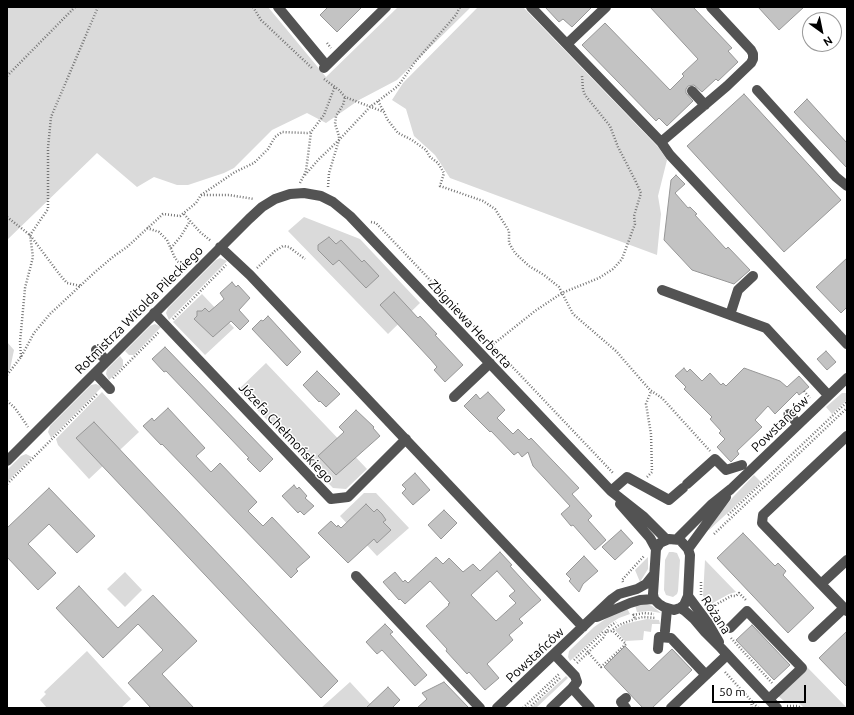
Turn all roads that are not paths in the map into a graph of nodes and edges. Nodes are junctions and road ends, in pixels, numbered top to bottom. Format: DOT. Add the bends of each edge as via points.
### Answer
graph roads {
  1 [pos="278,7"];
  2 [pos="386,7"];
  3 [pos="531,7"];
  4 [pos="606,7"];
  5 [pos="711,7"];
  6 [pos="567,44"];
  7 [pos="757,90"];
  8 [pos="692,91"];
  9 [pos="705,105"];
  10 [pos="661,142"];
  11 [pos="847,186"];
  12 [pos="300,188"];
  13 [pos="217,245"];
  14 [pos="752,276"];
  15 [pos="662,290"];
  16 [pos="154,313"];
  17 [pos="730,315"];
  18 [pos="847,344"];
  19 [pos="96,350"];
  20 [pos="107,360"];
  21 [pos="490,363"];
  22 [pos="95,373"];
  23 [pos="846,381"];
  24 [pos="108,387"];
  25 [pos="828,395"];
  26 [pos="454,397"];
  27 [pos="789,414"];
  28 [pos="798,424"];
  29 [pos="847,436"];
  30 [pos="406,439"];
  31 [pos="7,461"];
  32 [pos="742,465"];
  33 [pos="731,489"];
  34 [pos="611,491"];
  35 [pos="672,539"];
  36 [pos="656,549"];
  37 [pos="688,549"];
  38 [pos="847,560"];
  39 [pos="654,574"];
  40 [pos="356,576"];
  41 [pos="821,584"];
  42 [pos="688,596"];
  43 [pos="654,599"];
  44 [pos="680,608"];
  45 [pos="846,610"];
  46 [pos="667,613"];
  47 [pos="587,624"];
  48 [pos="665,631"];
  49 [pos="728,631"];
  50 [pos="813,637"];
  51 [pos="658,649"];
  52 [pos="724,651"];
  53 [pos="554,654"];
  54 [pos="708,673"];
  55 [pos="572,688"];
  56 [pos="772,697"];
  57 [pos="480,708"];
  58 [pos="497,708"];
  59 [pos="551,708"];
  60 [pos="590,708"];
  61 [pos="671,708"];
  62 [pos="777,708"];
  1 -- 2 [label="street" via="323,71"];
  3 -- 6 [label="street"];
  4 -- 6 [label="street"];
  5 -- 9 [label="street" via="751,50 753,59"];
  6 -- 10 [label="street"];
  7 -- 11 [label="street"];
  8 -- 9 [label="street"];
  9 -- 10 [label="street"];
  10 -- 18 [label="street" via="670,155"];
  12 -- 13 [label="street, Rotmistrza Witolda Pileckiego" via="269,202"];
  12 -- 21 [label="street, Zbigniewa Herberta" via="321,196 341,208"];
  13 -- 16 [label="street, Rotmistrza Witolda Pileckiego"];
  13 -- 30 [label="street" via="250,275"];
  14 -- 17 [label="street" via="738,290"];
  15 -- 17 [label="street"];
  16 -- 20 [label="street, Rotmistrza Witolda Pileckiego"];
  16 -- 30 [label="street, Józefa Chełmońskiego" via="331,499 348,497"];
  17 -- 25 [label="street" via="770,330"];
  19 -- 20 [label="street"];
  20 -- 22 [label="street, Rotmistrza Witolda Pileckiego"];
  21 -- 26 [label="street"];
  21 -- 34 [label="street, Zbigniewa Herberta"];
  22 -- 24 [label="street"];
  22 -- 31 [label="street, Rotmistrza Witolda Pileckiego"];
  23 -- 25 [label="street, Powstańców"];
  25 -- 28 [label="street, Powstańców"];
  27 -- 28 [label="street"];
  28 -- 33 [label="street, Powstańców"];
  29 -- 41 [label="street" via="763,515 762,523"];
  30 -- 47 [label="street"];
  32 -- 34 [label="street" via="726,470 714,459 670,500 628,477"];
  33 -- 35 [label="street, Powstańców"];
  33 -- 37 [label="street, Powstańców"];
  34 -- 35 [label="street, Zbigniewa Herberta"];
  34 -- 36 [label="street, Zbigniewa Herberta" via="620,505 650,538"];
  35 -- 36 [label="street, Powstańców" via="660,543"];
  35 -- 37 [label="street, Zbigniewa Herberta" via="684,543"];
  36 -- 39 [label="street"];
  37 -- 42 [label="street"];
  38 -- 41 [label="street"];
  39 -- 43 [label="street"];
  39 -- 47 [label="street, Powstańców" via="646,584 612,599"];
  40 -- 57 [label="street"];
  41 -- 45 [label="street"];
  42 -- 44 [label="street"];
  42 -- 52 [label="street, Różana" via="705,618"];
  43 -- 46 [label="street"];
  43 -- 47 [label="street, Powstańców" via="630,603"];
  44 -- 46 [label="street"];
  44 -- 52 [label="street, Różana"];
  45 -- 50 [label="street"];
  46 -- 48 [label="street"];
  47 -- 53 [label="street, Powstańców"];
  49 -- 56 [label="street" via="747,611 802,668"];
  51 -- 54 [label="street" via="659,637 671,638"];
  52 -- 54 [label="street"];
  52 -- 56 [label="street, Różana"];
  53 -- 55 [label="street" via="577,682"];
  53 -- 58 [label="street, Powstańców"];
  54 -- 61 [label="street"];
  55 -- 59 [label="street"];
  55 -- 60 [label="street"];
  56 -- 62 [label="street, Różana"];
}
